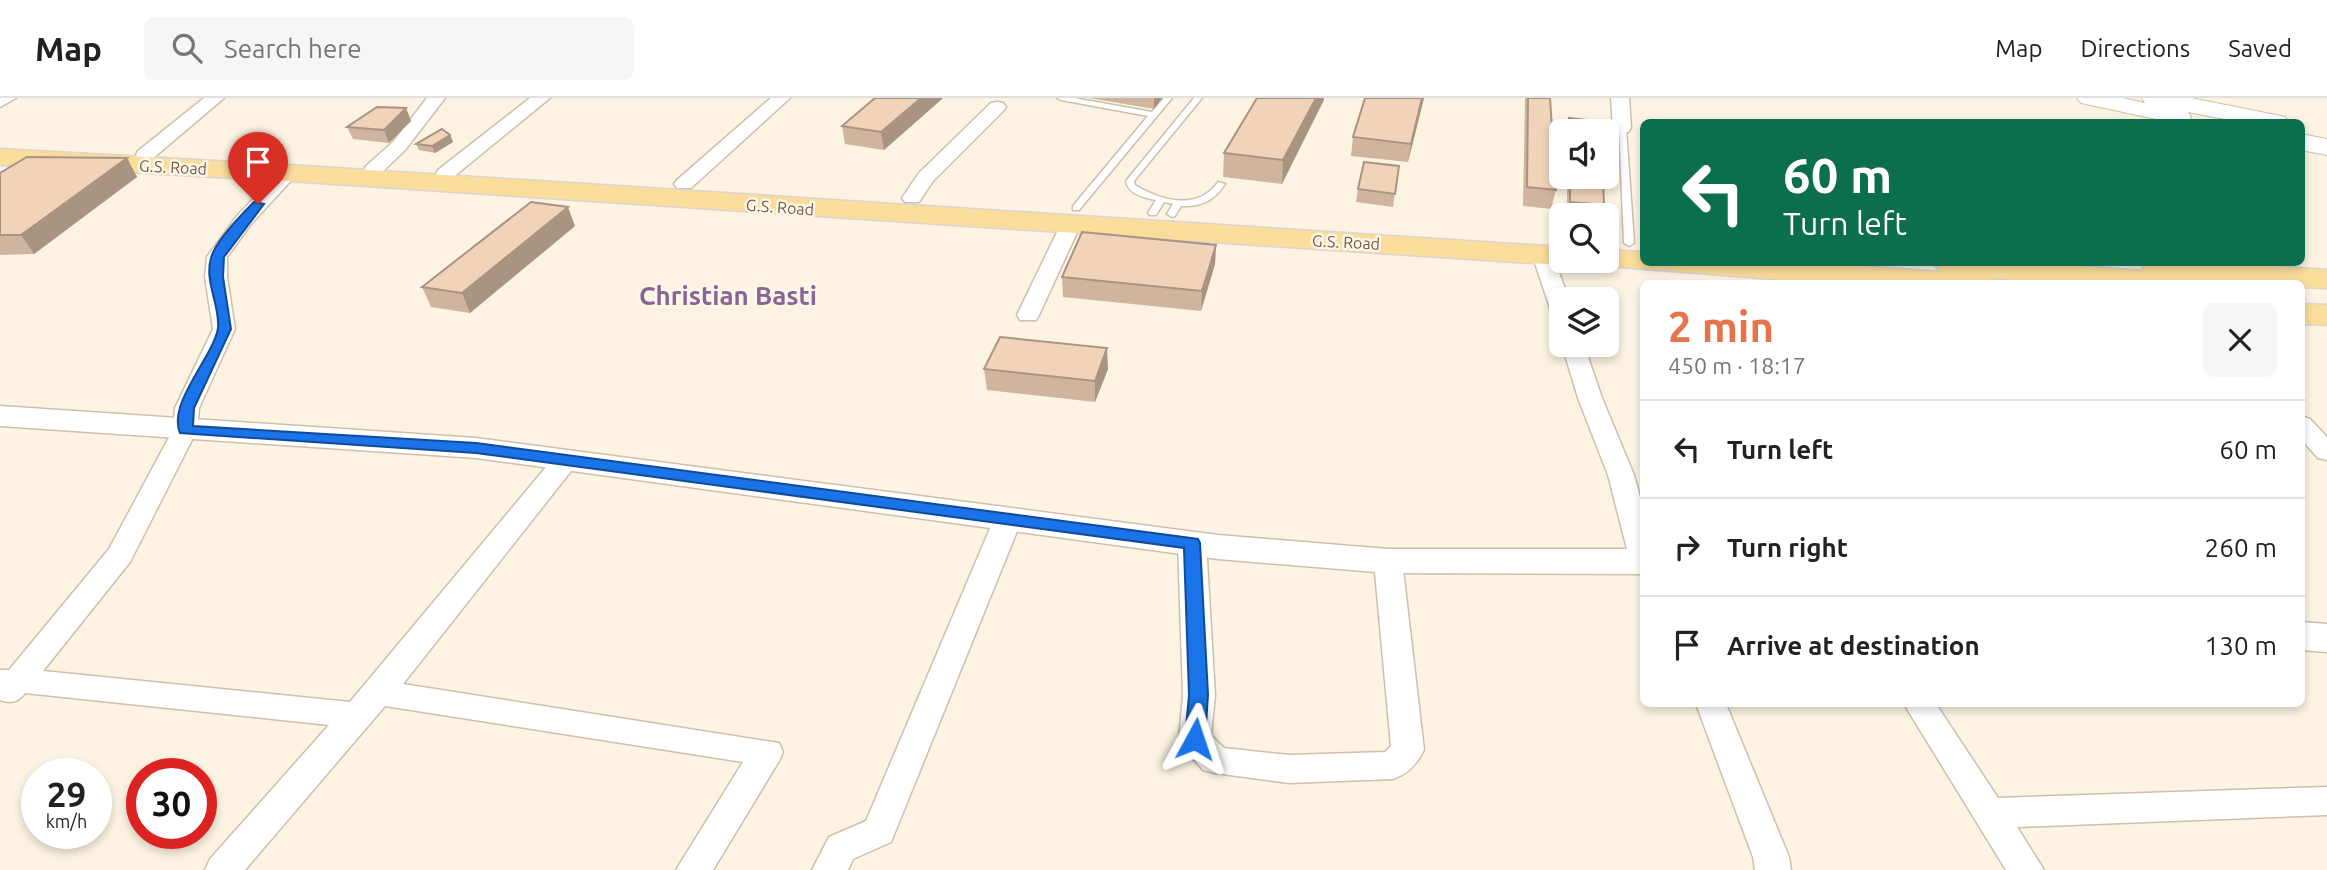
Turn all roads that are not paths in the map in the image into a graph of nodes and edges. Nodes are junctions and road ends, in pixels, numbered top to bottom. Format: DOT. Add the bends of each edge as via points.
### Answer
graph roads {
  1 [pos="7,98"];
  2 [pos="215,98"];
  3 [pos="436,98"];
  4 [pos="541,98"];
  5 [pos="781,98"];
  6 [pos="1061,98"];
  7 [pos="1168,98"];
  8 [pos="1198,98"];
  9 [pos="1620,98"];
  10 [pos="2089,98"];
  11 [pos="2125,98"];
  12 [pos="2154,98"];
  13 [pos="0,102"];
  14 [pos="997,107"];
  15 [pos="1154,115"];
  16 [pos="2178,119"];
  17 [pos="2231,119"];
  18 [pos="2261,119"];
  19 [pos="1622,128"];
  20 [pos="2305,129"];
  21 [pos="2327,133"];
  22 [pos="2305,135"];
  23 [pos="2327,139"];
  24 [pos="2305,143"];
  25 [pos="0,145"];
  26 [pos="2327,147"];
  27 [pos="145,155"];
  28 [pos="0,158"];
  29 [pos="373,170"];
  30 [pos="289,173"];
  31 [pos="445,174"];
  32 [pos="684,184"];
  33 [pos="1221,184"];
  34 [pos="912,198"];
  35 [pos="1166,207"];
  36 [pos="1073,217"];
  37 [pos="1549,249"];
  38 [pos="1549,250"];
  39 [pos="1626,250"];
  40 [pos="1693,266"];
  41 [pos="1976,266"];
  42 [pos="2172,274"];
  43 [pos="1764,276"];
  44 [pos="1853,279"];
  45 [pos="2327,279"];
  46 [pos="1878,280"];
  47 [pos="2305,291"];
  48 [pos="2327,293"];
  49 [pos="2305,302"];
  50 [pos="2327,304"];
  51 [pos="2305,314"];
  52 [pos="1028,315"];
  53 [pos="2327,315"];
  54 [pos="1577,357"];
  55 [pos="0,416"];
  56 [pos="2305,428"];
  57 [pos="186,430"];
  58 [pos="2327,452"];
  59 [pos="566,460"];
  60 [pos="1008,519"];
  61 [pos="1192,543"];
  62 [pos="1640,548"];
  63 [pos="1640,560"];
  64 [pos="1388,561"];
  65 [pos="2305,636"];
  66 [pos="2327,638"];
  67 [pos="7,688"];
  68 [pos="368,704"];
  69 [pos="1712,707"];
  70 [pos="1921,707"];
  71 [pos="2327,801"];
  72 [pos="1989,813"];
  73 [pos="223,870"];
  74 [pos="694,870"];
  75 [pos="830,870"];
  76 [pos="1773,870"];
  77 [pos="2026,870"];
  1 -- 13 [label="street"];
  2 -- 27 [label="street"];
  3 -- 29 [label="street" via="399,146"];
  4 -- 31 [label="street"];
  5 -- 32 [label="street"];
  6 -- 15 [label="lane"];
  7 -- 15 [label="lane"];
  8 -- 35 [label="lane" via="1130,181 1136,190"];
  9 -- 19 [label="street"];
  10 -- 16 [label="main road"];
  11 -- 17 [label="main road"];
  12 -- 18 [label="main road"];
  14 -- 34 [label="street" via="926,177"];
  15 -- 36 [label="lane"];
  19 -- 39 [label="lane"];
  20 -- 21 [label="main road"];
  22 -- 23 [label="main road"];
  24 -- 26 [label="main road"];
  25 -- 27 [label="main road, G.S. Road"];
  27 -- 29 [label="main road, G.S. Road"];
  28 -- 30 [label="main road, G.S. Road"];
  29 -- 31 [label="main road, G.S. Road"];
  30 -- 36 [label="main road, G.S. Road"];
  30 -- 57 [label="street" via="243,220 217,257 225,329 187,408"];
  31 -- 32 [label="main road, G.S. Road"];
  32 -- 34 [label="main road, G.S. Road"];
  33 -- 35 [label="lane" via="1213,197 1202,203"];
  34 -- 36 [label="main road, G.S. Road"];
  35 -- 36 [label="main road, G.S. Road"];
  35 -- 37 [label="main road, G.S. Road"];
  36 -- 38 [label="main road, G.S. Road"];
  36 -- 52 [label="street"];
  40 -- 43 [label="main road"];
  41 -- 42 [label="main road" via="2116,279"];
  42 -- 45 [label="main road"];
  43 -- 44 [label="main road"];
  44 -- 46 [label="main road"];
  47 -- 48 [label="main road"];
  49 -- 50 [label="main road"];
  51 -- 53 [label="main road"];
  54 -- 62 [label="street" via="1621,475"];
  55 -- 57 [label="street"];
  56 -- 58 [label="street"];
  57 -- 59 [label="street" via="476,448"];
  57 -- 67 [label="street" via="120,555"];
  59 -- 60 [label="street"];
  59 -- 68 [label="street"];
  60 -- 61 [label="street"];
  60 -- 75 [label="street" via="879,831 841,848"];
  61 -- 64 [label="street"];
  61 -- 64 [label="street" via="1199,695 1195,739 1215,760 1289,769 1393,765 1408,750"];
  63 -- 64 [label="street"];
  65 -- 66 [label="street"];
  67 -- 68 [label="street"];
  68 -- 73 [label="street"];
  68 -- 74 [label="street" via="767,752"];
  69 -- 76 [label="street"];
  70 -- 72 [label="street"];
  71 -- 72 [label="street"];
  72 -- 77 [label="street"];
}
